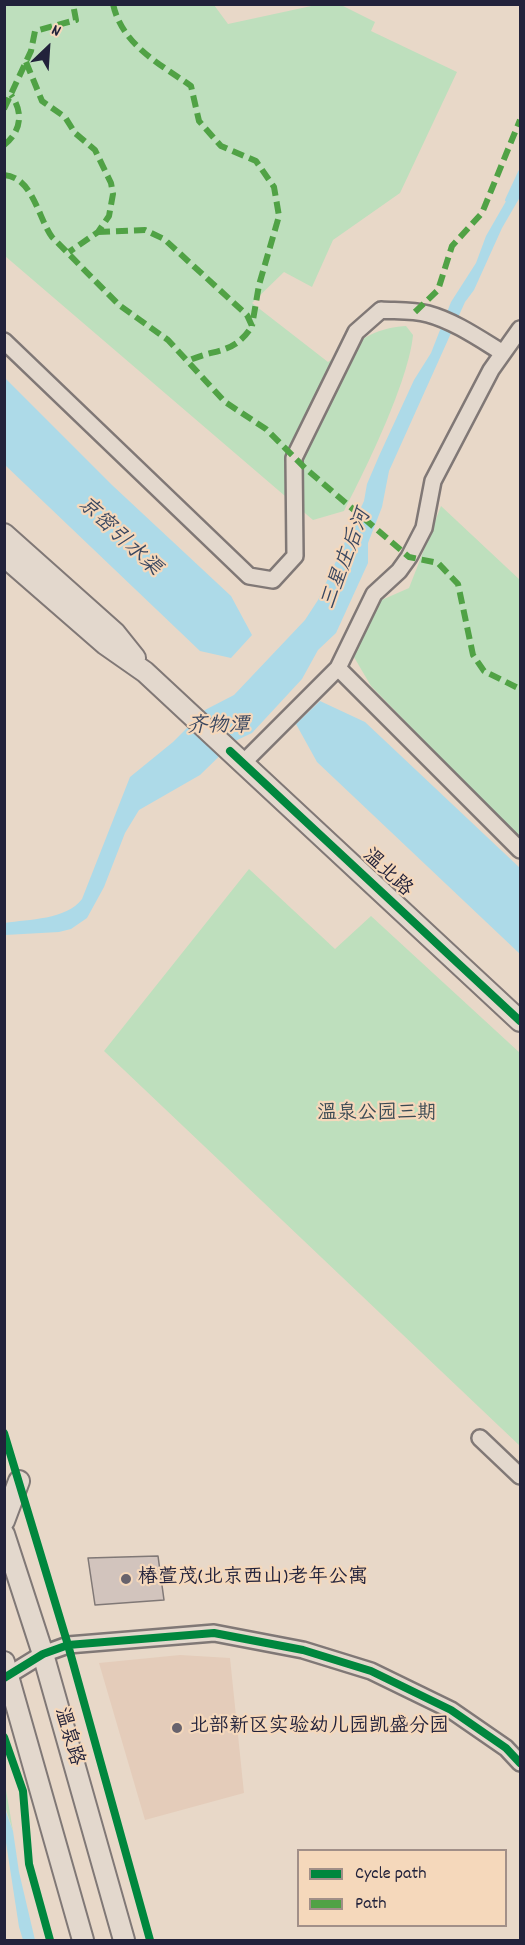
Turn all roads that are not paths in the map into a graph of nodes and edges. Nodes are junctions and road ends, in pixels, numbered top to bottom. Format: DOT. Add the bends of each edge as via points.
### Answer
graph roads {
  1 [pos="520,329"];
  2 [pos="4,341"];
  3 [pos="503,353"];
  4 [pos="4,534"];
  5 [pos="4,556"];
  6 [pos="338,668"];
  7 [pos="145,672"];
  8 [pos="236,757"];
  9 [pos="520,850"];
  10 [pos="520,1022"];
  11 [pos="480,1438"];
  12 [pos="520,1476"];
  13 [pos="19,1481"];
  14 [pos="4,1521"];
  15 [pos="4,1534"];
  16 [pos="44,1654"];
  17 [pos="6,1672"];
  18 [pos="520,1763"];
  19 [pos="83,1941"];
  20 [pos="124,1941"];
  1 -- 3 [label="street"];
  2 -- 3 [label="street" via="249,576 273,580 295,556 294,458 356,333 381,310 429,314"];
  3 -- 6 [label="street" via="434,481 419,538 399,571 374,594"];
  4 -- 7 [label="main road, 温北路" via="115,633"];
  5 -- 7 [label="main road, 温北路" via="105,644"];
  6 -- 8 [label="street"];
  6 -- 9 [label="street"];
  7 -- 8 [label="main road, 温北路"];
  8 -- 10 [label="main road, 温北路"];
  11 -- 12 [label="street"];
  13 -- 14 [label="main road"];
  15 -- 16 [label="main road, 温泉路"];
  16 -- 17 [label="street"];
  16 -- 18 [label="street" via="68,1645 214,1633 303,1650 371,1671 451,1710 506,1748"];
  16 -- 20 [label="main road, 温泉路"];
  17 -- 19 [label="main road, 温泉路"];
}
